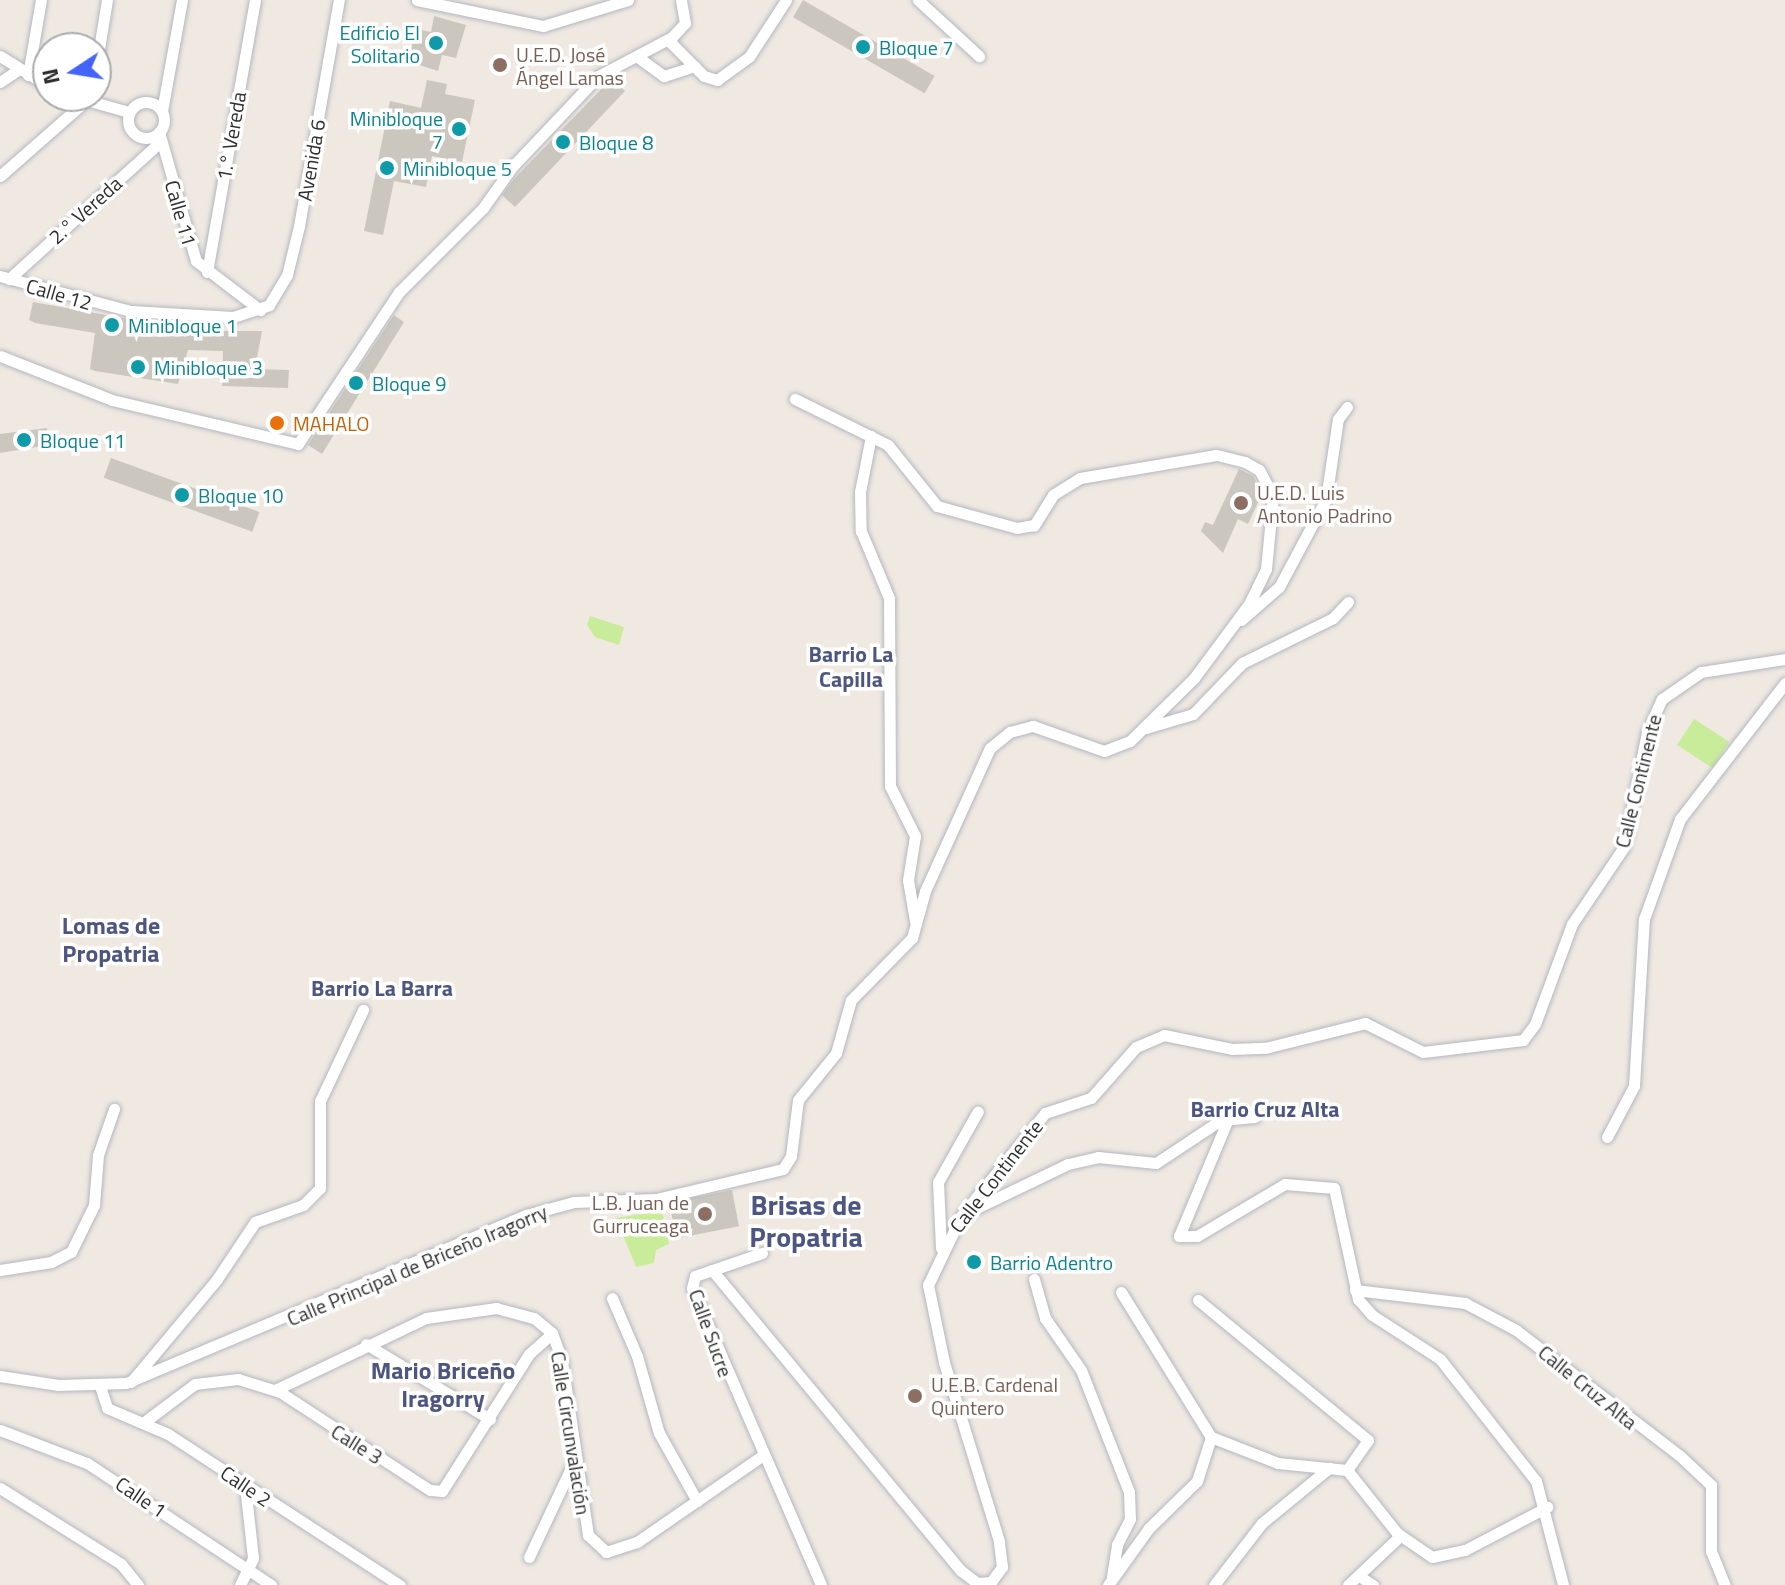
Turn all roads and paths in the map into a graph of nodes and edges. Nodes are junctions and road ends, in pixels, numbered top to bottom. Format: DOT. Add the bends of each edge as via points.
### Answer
graph roads {
  1 [pos="41,0"];
  2 [pos="107,0"];
  3 [pos="182,0"];
  4 [pos="255,0"];
  5 [pos="339,0"];
  6 [pos="417,0"];
  7 [pos="628,0"];
  8 [pos="681,0"];
  9 [pos="786,0"];
  10 [pos="918,0"];
  11 [pos="102,32"];
  12 [pos="668,40"];
  13 [pos="0,56"];
  14 [pos="979,56"];
  15 [pos="639,58"];
  16 [pos="694,66"];
  17 [pos="24,72"];
  18 [pos="32,77"];
  19 [pos="0,82"];
  20 [pos="112,106"];
  21 [pos="162,111"];
  22 [pos="76,112"];
  23 [pos="129,112"];
  24 [pos="160,137"];
  25 [pos="0,176"];
  26 [pos="207,272"];
  27 [pos="4,278"];
  28 [pos="260,310"];
  29 [pos="0,356"];
  30 [pos="795,399"];
  31 [pos="1347,407"];
  32 [pos="871,436"];
  33 [pos="1348,602"];
  34 [pos="1233,625"];
  35 [pos="1785,659"];
  36 [pos="1785,683"];
  37 [pos="1145,728"];
  38 [pos="916,925"];
  39 [pos="363,1010"];
  40 [pos="114,1109"];
  41 [pos="978,1111"];
  42 [pos="1255,1117"];
  43 [pos="1228,1119"];
  44 [pos="1607,1137"];
  45 [pos="961,1216"];
  46 [pos="941,1249"];
  47 [pos="762,1253"];
  48 [pos="0,1270"];
  49 [pos="712,1270"];
  50 [pos="1034,1279"];
  51 [pos="1355,1290"];
  52 [pos="1121,1292"];
  53 [pos="612,1298"];
  54 [pos="1198,1300"];
  55 [pos="552,1333"];
  56 [pos="366,1344"];
  57 [pos="0,1376"];
  58 [pos="131,1382"];
  59 [pos="100,1386"];
  60 [pos="275,1390"];
  61 [pos="490,1419"];
  62 [pos="143,1423"];
  63 [pos="0,1430"];
  64 [pos="1211,1437"];
  65 [pos="576,1457"];
  66 [pos="760,1457"];
  67 [pos="1329,1468"];
  68 [pos="1347,1470"];
  69 [pos="245,1485"];
  70 [pos="0,1488"];
  71 [pos="697,1501"];
  72 [pos="1547,1507"];
  73 [pos="1400,1536"];
  74 [pos="529,1557"];
  75 [pos="250,1570"];
  76 [pos="1359,1576"];
  77 [pos="1110,1581"];
  78 [pos="977,1584"];
  79 [pos="138,1585"];
  80 [pos="240,1585"];
  81 [pos="271,1585"];
  82 [pos="400,1585"];
  83 [pos="821,1585"];
  84 [pos="1214,1585"];
  85 [pos="1348,1585"];
  86 [pos="1373,1585"];
  87 [pos="1563,1585"];
  88 [pos="1725,1585"];
  1 -- 17 [label="street"];
  2 -- 11 [label="street"];
  3 -- 21 [label="street"];
  4 -- 26 [label="street, 1.° Vereda"];
  5 -- 28 [label="street, Avenida 6" via="296,239 280,293"];
  6 -- 7 [label="street" via="543,26"];
  8 -- 12 [label="street" via="685,23"];
  9 -- 16 [label="street" via="729,76 717,80"];
  10 -- 14 [label="street"];
  12 -- 15 [label="street"];
  12 -- 16 [label="street"];
  13 -- 17 [label="street"];
  15 -- 16 [label="street" via="664,76"];
  15 -- 29 [label="street" via="598,76 512,167 483,208 399,292 298,444 112,400"];
  17 -- 18 [label="street"];
  17 -- 19 [label="street"];
  20 -- 23 [label="street"];
  21 -- 23 [label="street" via="148,102"];
  21 -- 24 [label="street, Calle 11"];
  22 -- 25 [label="street"];
  23 -- 24 [label="street" via="128,123 138,136"];
  24 -- 26 [label="street, Calle 11" via="185,236"];
  24 -- 27 [label="street, 2.° Vereda"];
  26 -- 28 [label="street, Calle 11"];
  27 -- 28 [label="street, Calle 12" via="131,311 233,317"];
  30 -- 32 [label="street, Calle Principal de Briceño Iragorry"];
  31 -- 34 [label="street" via="1338,419 1326,499 1279,587"];
  32 -- 34 [label="street, Calle Principal de Briceño Iragorry" via="895,452 930,502 1017,528 1034,525 1053,495 1080,478 1216,455 1245,462 1268,483 1275,524 1266,569"];
  32 -- 38 [label="street" via="860,492 861,531 889,598 890,786 915,836 908,880"];
  33 -- 37 [label="street" via="1333,618 1242,663 1193,714"];
  34 -- 37 [label="street, Calle Principal de Briceño Iragorry"];
  35 -- 45 [label="street, Calle Continente" via="1701,672 1662,699 1647,732 1624,847 1572,924 1535,1024 1523,1040 1423,1052 1365,1023 1265,1048 1232,1049 1164,1035 1136,1047 1091,1098 1045,1113"];
  36 -- 44 [label="street" via="1680,819 1644,919 1634,1086 1622,1120"];
  37 -- 38 [label="street, Calle Principal de Briceño Iragorry" via="1104,751 1033,726 998,739 981,761"];
  38 -- 58 [label="street, Calle Principal de Briceño Iragorry" via="903,952 851,1000 836,1053 798,1100 791,1156 783,1169 656,1199 574,1202 526,1215"];
  39 -- 58 [label="street" via="320,1101 320,1188 303,1205 255,1222 217,1279"];
  40 -- 48 [label="street" via="98,1155 94,1205 71,1252 51,1262"];
  41 -- 46 [label="street" via="938,1182"];
  42 -- 43 [label="street"];
  43 -- 45 [label="street" via="1156,1163 1084,1160"];
  43 -- 51 [label="street" via="1179,1236 1197,1236 1275,1187 1325,1184 1340,1196"];
  45 -- 46 [label="street, Calle Continente"];
  46 -- 78 [label="street, Calle Continente" via="928,1300 1002,1557 999,1575"];
  47 -- 49 [label="street, Calle Sucre"];
  49 -- 66 [label="street, Calle Sucre" via="695,1276 692,1288"];
  49 -- 78 [label="street, Calle Continente"];
  50 -- 77 [label="street" via="1045,1318 1081,1370 1129,1492 1130,1519 1117,1545"];
  51 -- 72 [label="street" via="1372,1315 1426,1347 1458,1379 1536,1481"];
  51 -- 88 [label="street, Calle Cruz Alta" via="1465,1303 1516,1330 1679,1455 1711,1485 1711,1551"];
  52 -- 64 [label="street"];
  53 -- 71 [label="street" via="659,1433"];
  54 -- 68 [label="street" via="1368,1440"];
  55 -- 56 [label="street, Calle Circunvalación" via="520,1312 479,1309 426,1318"];
  55 -- 61 [label="street" via="529,1354"];
  55 -- 65 [label="street, Calle Circunvalación" via="562,1361"];
  56 -- 60 [label="street, Calle Circunvalación"];
  56 -- 61 [label="street"];
  57 -- 59 [label="street, Calle Principal de Briceño Iragorry"];
  58 -- 59 [label="street, Calle Principal de Briceño Iragorry"];
  59 -- 62 [label="street, Calle 2" via="107,1408"];
  60 -- 61 [label="street, Calle 3" via="430,1490 442,1491"];
  60 -- 62 [label="street" via="238,1379 207,1380 180,1391"];
  62 -- 69 [label="street, Calle 2"];
  63 -- 75 [label="street, Calle 1" via="87,1463"];
  64 -- 67 [label="street" via="1278,1463"];
  64 -- 77 [label="street" via="1197,1481 1149,1528"];
  65 -- 71 [label="street, Calle Circunvalación" via="588,1535 599,1551 623,1549"];
  65 -- 74 [label="street"];
  66 -- 71 [label="street, Calle Circunvalación"];
  66 -- 83 [label="street"];
  67 -- 68 [label="street"];
  67 -- 84 [label="street" via="1262,1523"];
  68 -- 73 [label="street"];
  69 -- 75 [label="street"];
  69 -- 82 [label="street, Calle 2"];
  70 -- 79 [label="street" via="121,1564"];
  72 -- 73 [label="street" via="1441,1558 1421,1553"];
  72 -- 87 [label="street"];
  73 -- 76 [label="street"];
  75 -- 80 [label="street"];
  75 -- 81 [label="street, Calle 1"];
  76 -- 85 [label="street"];
  76 -- 86 [label="street"];
}
